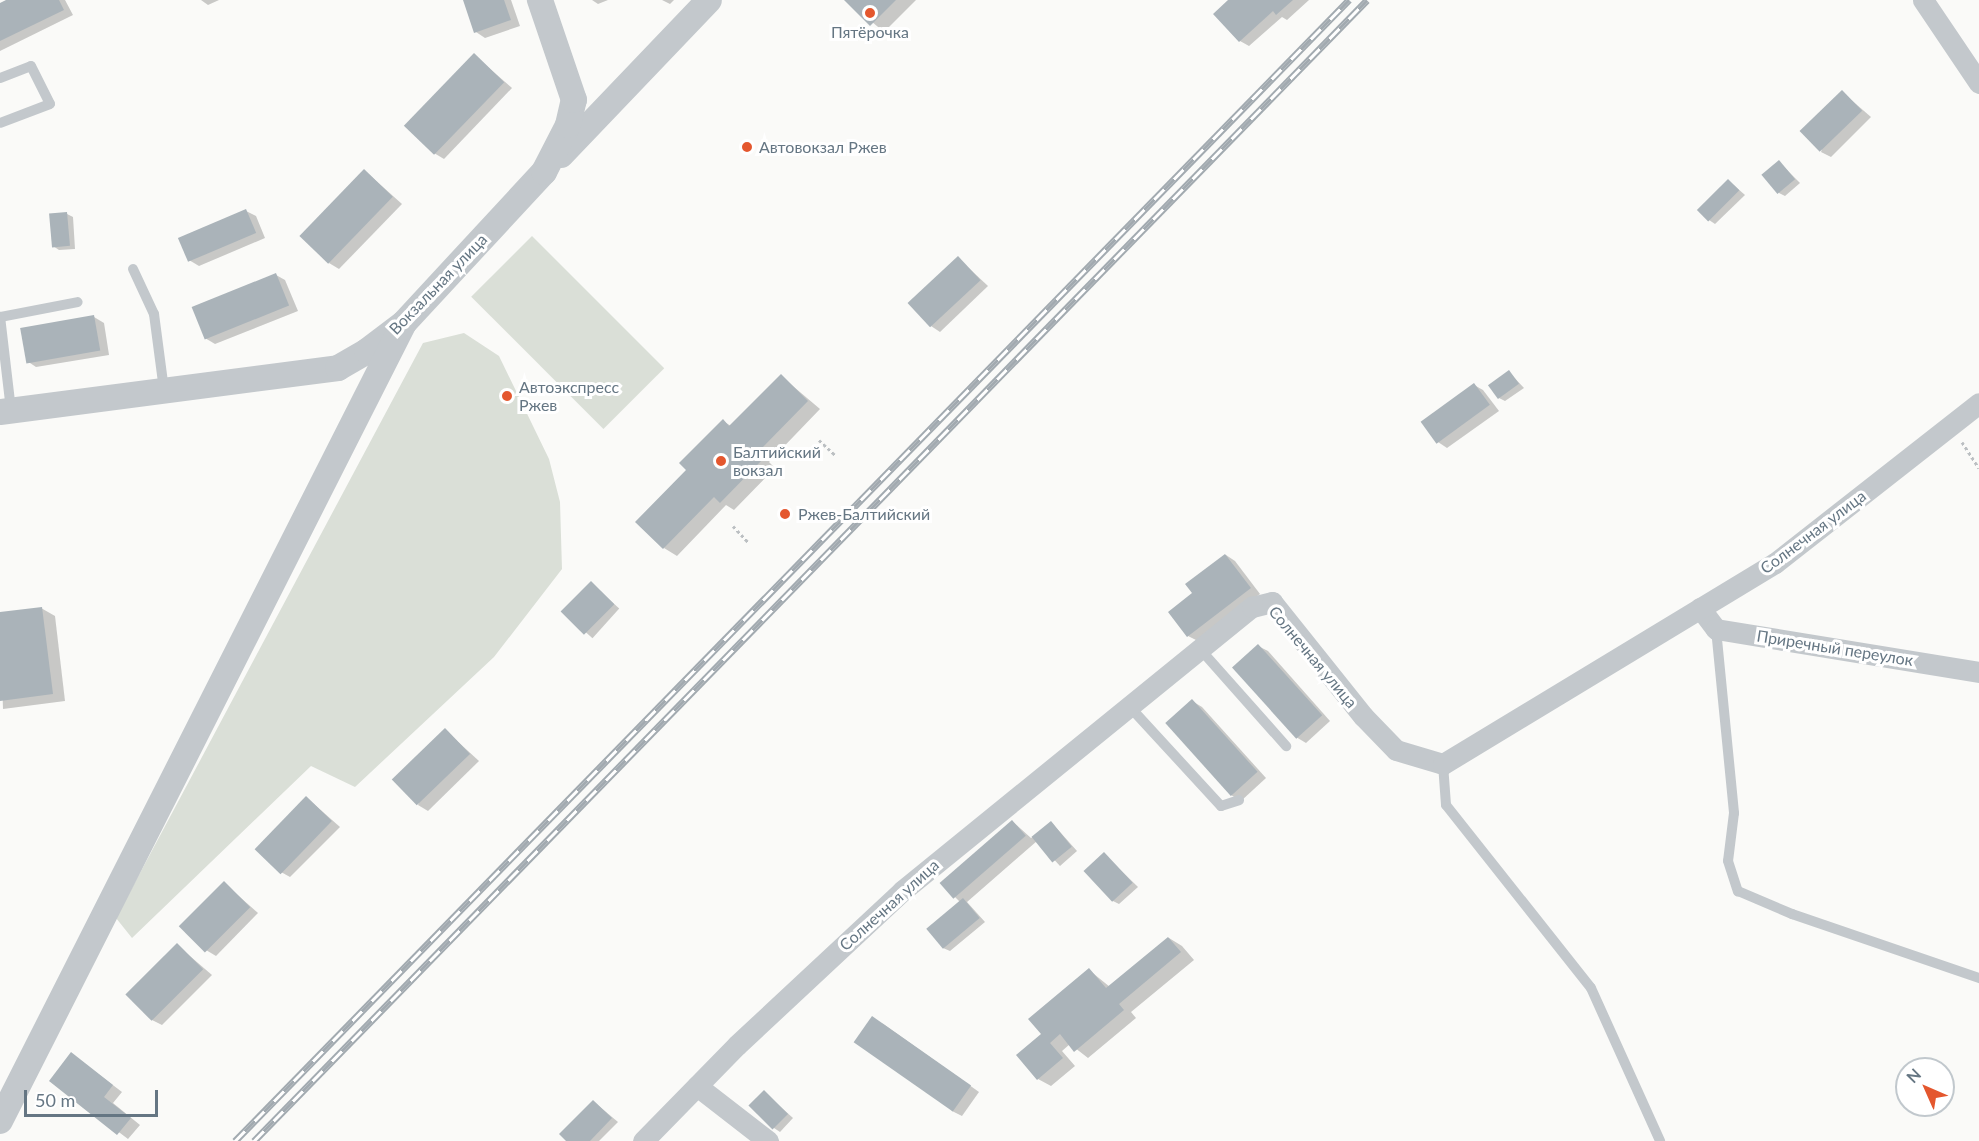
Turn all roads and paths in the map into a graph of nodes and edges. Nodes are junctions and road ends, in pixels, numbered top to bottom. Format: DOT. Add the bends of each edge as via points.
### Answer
graph roads {
  1 [pos="540,0"];
  2 [pos="709,0"];
  3 [pos="1923,0"];
  4 [pos="555,43"];
  5 [pos="0,78"];
  6 [pos="1979,83"];
  7 [pos="622,90"];
  8 [pos="0,123"];
  9 [pos="544,172"];
  10 [pos="133,269"];
  11 [pos="78,302"];
  12 [pos="0,317"];
  13 [pos="404,323"];
  14 [pos="164,390"];
  15 [pos="1979,403"];
  16 [pos="6,411"];
  17 [pos="1951,425"];
  18 [pos="819,440"];
  19 [pos="835,455"];
  20 [pos="1979,468"];
  21 [pos="734,526"];
  22 [pos="748,542"];
  23 [pos="1700,608"];
  24 [pos="1716,629"];
  25 [pos="1200,649"];
  26 [pos="1979,672"];
  27 [pos="1129,706"];
  28 [pos="1286,746"];
  29 [pos="1443,764"];
  30 [pos="1239,800"];
  31 [pos="1979,978"];
  32 [pos="697,1086"];
  33 [pos="0,1121"];
  34 [pos="643,1141"];
  35 [pos="768,1141"];
  36 [pos="1660,1141"];
  1 -- 4 [label="street"];
  2 -- 7 [label="street"];
  3 -- 6 [label="street"];
  4 -- 7 [label="street" via="587,93 606,96"];
  4 -- 9 [label="street, Вокзальная улица" via="574,100 568,125"];
  5 -- 8 [label="lane" via="31,66 50,104"];
  7 -- 9 [label="street"];
  9 -- 13 [label="street, Вокзальная улица"];
  10 -- 14 [label="lane" via="153,314"];
  11 -- 12 [label="lane"];
  12 -- 16 [label="lane"];
  13 -- 14 [label="street, Вокзальная улица" via="338,368"];
  13 -- 33 [label="street"];
  14 -- 16 [label="street, Вокзальная улица"];
  15 -- 17 [label="street, Солнечная улица"];
  17 -- 20 [label="path"];
  17 -- 23 [label="street, Солнечная улица" via="1775,563"];
  18 -- 19 [label="path"];
  21 -- 22 [label="path"];
  23 -- 24 [label="street"];
  23 -- 29 [label="street, Солнечная улица"];
  24 -- 26 [label="street, Приречный переулок"];
  24 -- 31 [label="lane" via="1734,813 1728,861 1738,891 1791,914"];
  25 -- 27 [label="street, Солнечная улица"];
  25 -- 28 [label="lane"];
  25 -- 29 [label="street, Солнечная улица" via="1252,607 1272,602 1363,717 1396,750"];
  27 -- 30 [label="lane" via="1221,806"];
  27 -- 32 [label="street, Солнечная улица" via="902,891"];
  29 -- 36 [label="lane" via="1446,805 1590,988"];
  32 -- 34 [label="street, Солнечная улица"];
  32 -- 35 [label="street"];
}
